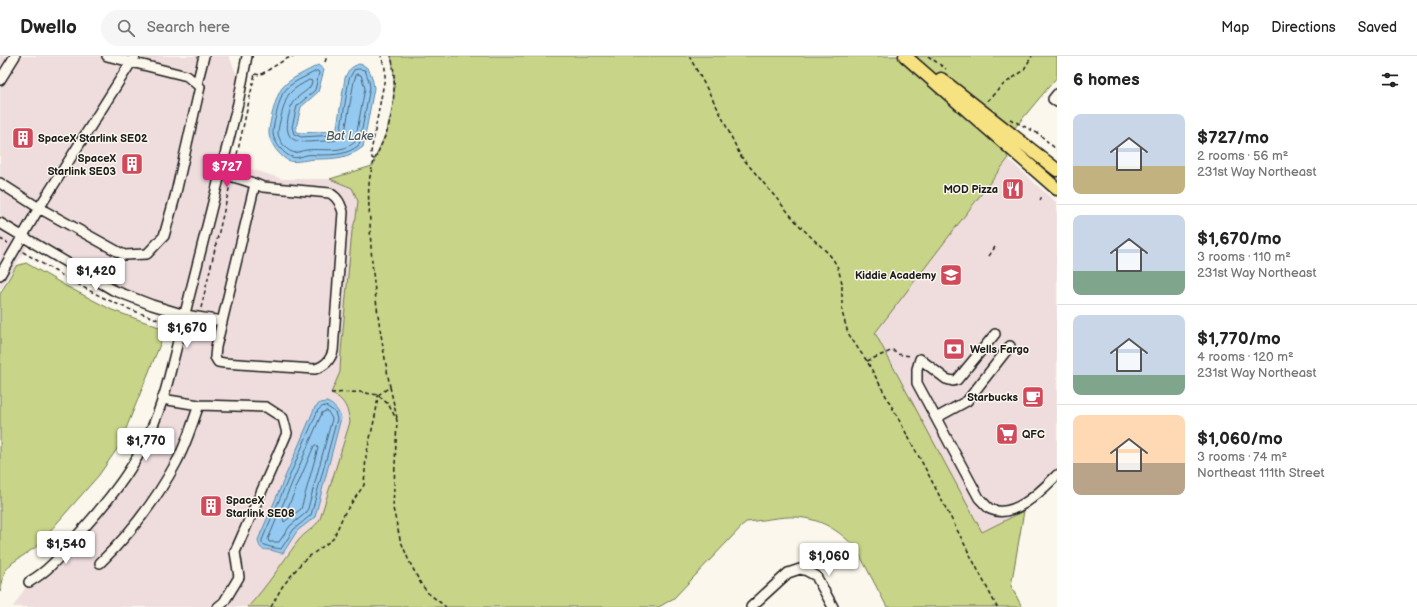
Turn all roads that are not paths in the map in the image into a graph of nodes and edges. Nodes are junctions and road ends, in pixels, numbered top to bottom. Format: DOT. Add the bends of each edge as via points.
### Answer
graph roads {
  1 [pos="15,56"];
  2 [pos="107,56"];
  3 [pos="204,56"];
  4 [pos="248,56"];
  5 [pos="904,56"];
  6 [pos="910,56"];
  7 [pos="133,59"];
  8 [pos="0,80"];
  9 [pos="196,84"];
  10 [pos="1057,94"];
  11 [pos="1057,102"];
  12 [pos="1057,170"];
  13 [pos="220,174"];
  14 [pos="0,183"];
  15 [pos="254,184"];
  16 [pos="1057,189"];
  17 [pos="39,208"];
  18 [pos="0,223"];
  19 [pos="22,236"];
  20 [pos="0,275"];
  21 [pos="185,315"];
  22 [pos="222,321"];
  23 [pos="995,334"];
  24 [pos="1010,346"];
  25 [pos="162,399"];
  26 [pos="200,405"];
  27 [pos="936,418"];
  28 [pos="1057,475"];
  29 [pos="100,563"];
  30 [pos="29,582"];
  31 [pos="218,607"];
  32 [pos="751,607"];
  33 [pos="833,607"];
  1 -- 8 [label="street"];
  2 -- 7 [label="street"];
  3 -- 9 [label="street"];
  4 -- 13 [label="street"];
  5 -- 16 [label="main road"];
  6 -- 12 [label="main road"];
  7 -- 9 [label="street" via="187,76"];
  7 -- 17 [label="street"];
  9 -- 17 [label="street" via="200,87 164,236 147,254 124,255"];
  10 -- 11 [label="street" via="1053,99"];
  13 -- 15 [label="street"];
  13 -- 21 [label="street"];
  14 -- 17 [label="street"];
  15 -- 22 [label="street"];
  15 -- 22 [label="street" via="330,193 340,203 343,212 332,358 315,369 218,362 215,357"];
  17 -- 19 [label="street"];
  18 -- 19 [label="street"];
  19 -- 20 [label="street"];
  19 -- 21 [label="street" via="113,290"];
  21 -- 22 [label="street"];
  21 -- 25 [label="street"];
  23 -- 27 [label="street" via="957,380 946,379 918,358 918,383"];
  24 -- 27 [label="street" via="967,401"];
  25 -- 26 [label="street"];
  25 -- 30 [label="street" via="149,435 130,470 47,570"];
  26 -- 29 [label="street" via="177,462 148,508 118,546"];
  26 -- 31 [label="street" via="266,407 283,418 287,433 235,552 239,577 224,602"];
  27 -- 28 [label="street" via="979,498 989,508 1002,511 1020,506 1036,496"];
  32 -- 33 [label="street" via="788,573 795,570 811,573 819,581"];
}
